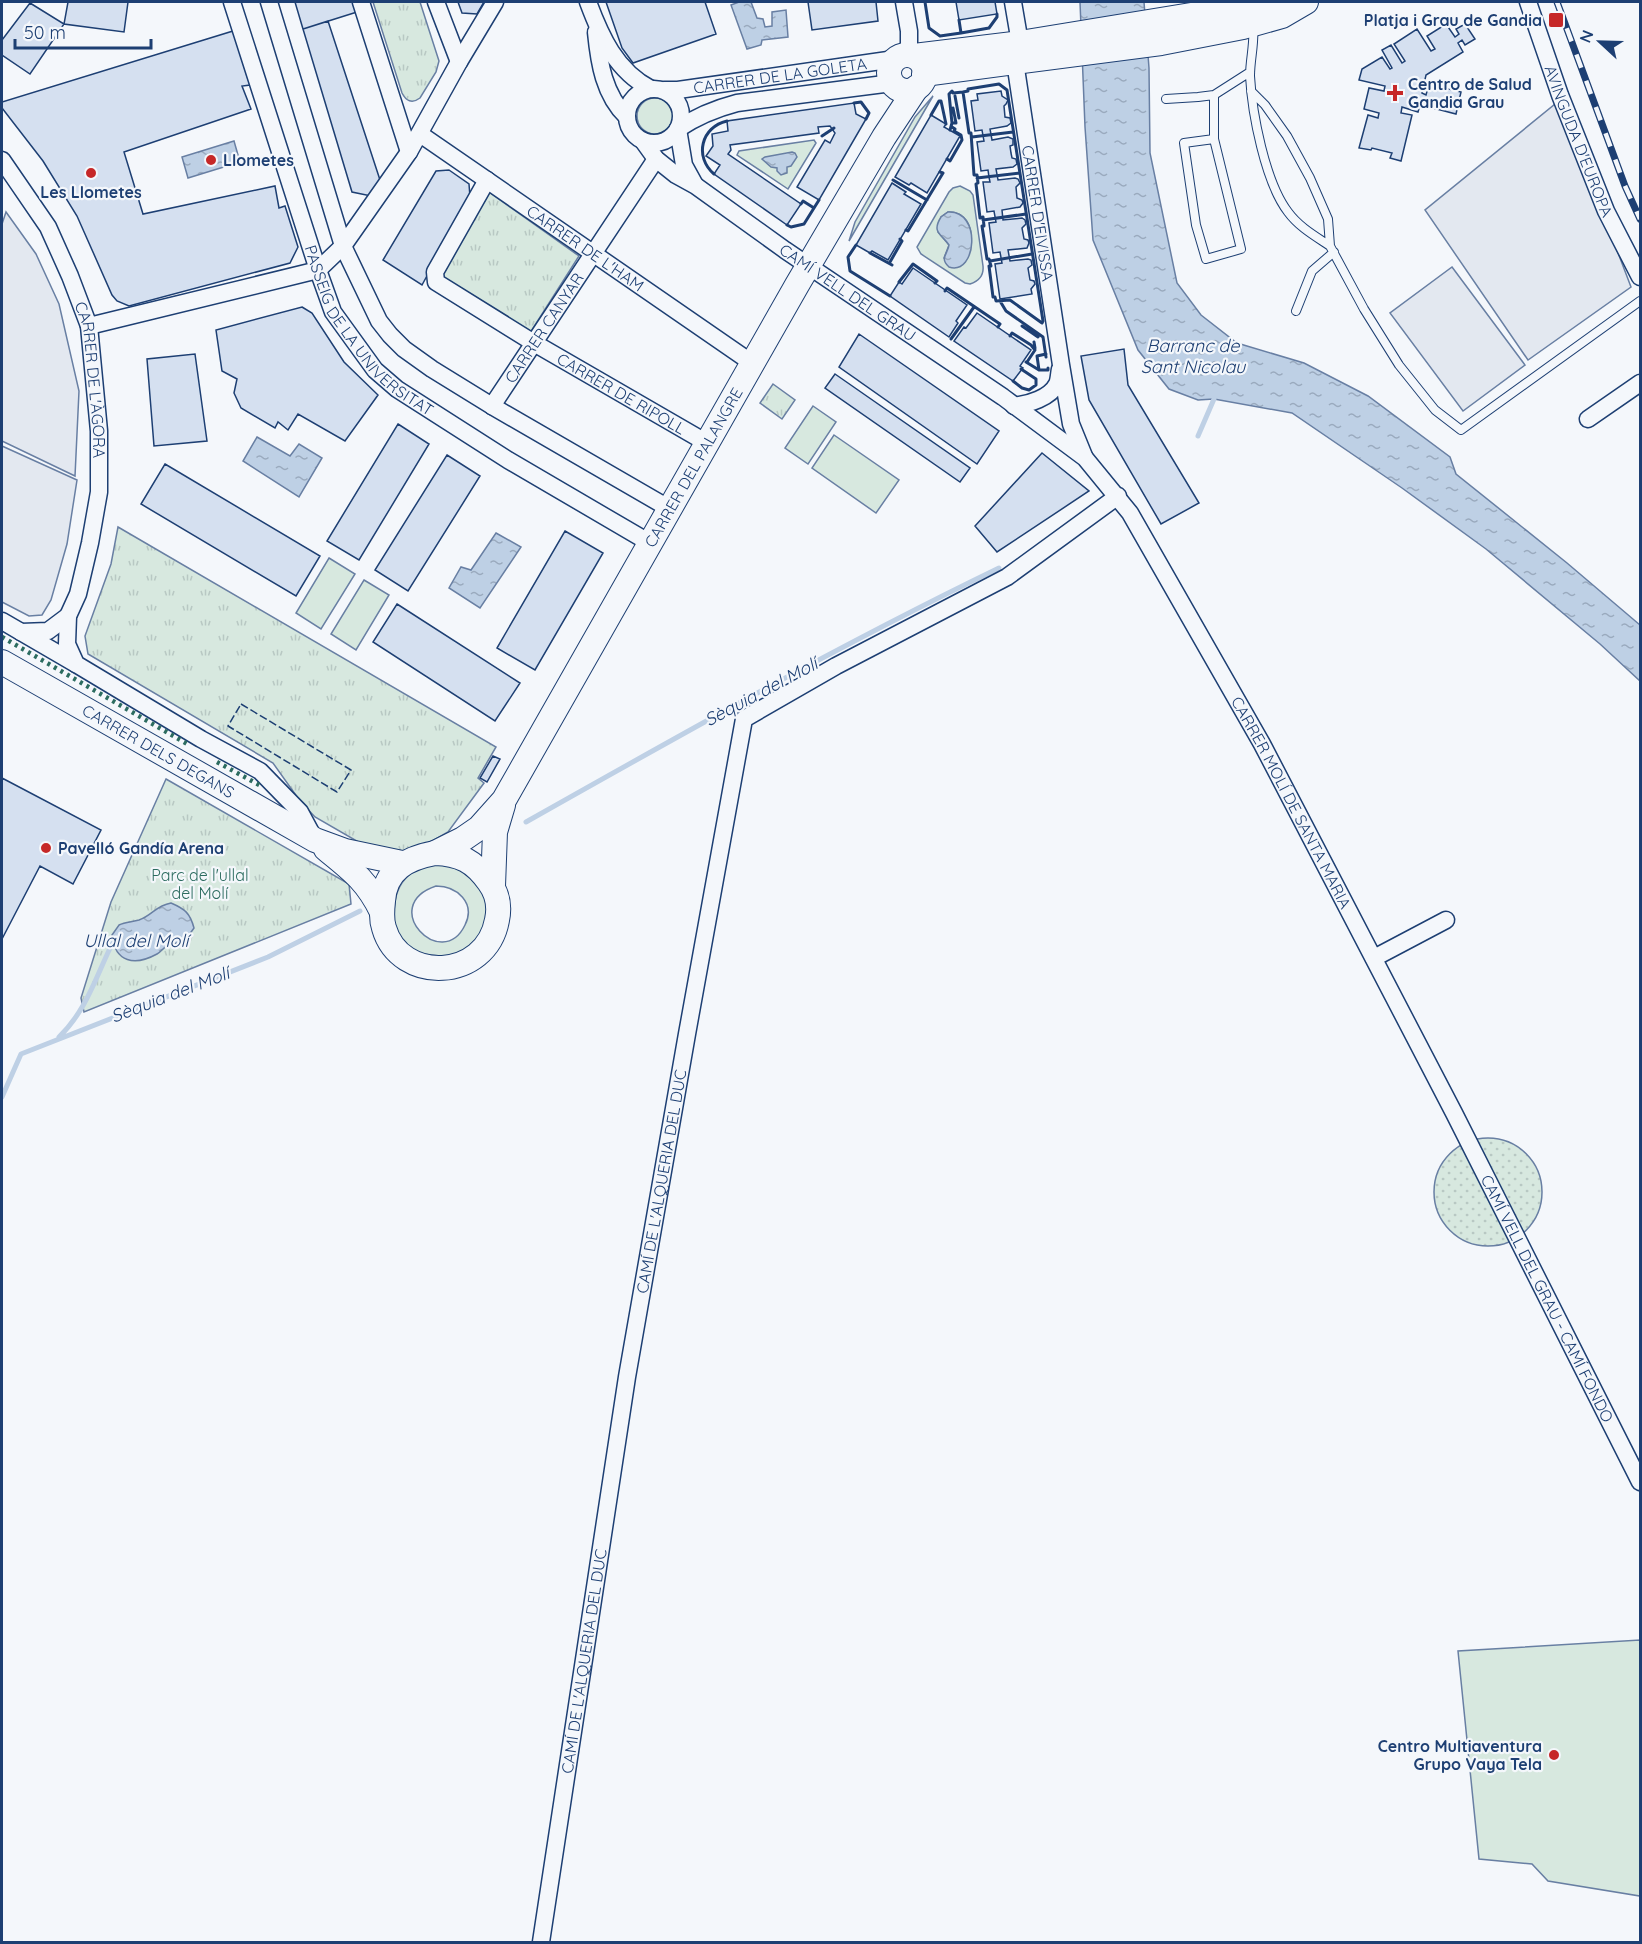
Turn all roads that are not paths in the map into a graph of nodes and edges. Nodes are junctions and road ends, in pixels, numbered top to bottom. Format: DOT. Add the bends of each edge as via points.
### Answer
graph roads {
  1 [pos="232,2"];
  2 [pos="269,2"];
  3 [pos="361,2"];
  4 [pos="436,2"];
  5 [pos="495,2"];
  6 [pos="588,2"];
  7 [pos="904,2"];
  8 [pos="1013,2"];
  9 [pos="1271,2"];
  10 [pos="1306,2"];
  11 [pos="1528,2"];
  12 [pos="1188,9"];
  13 [pos="596,23"];
  14 [pos="1252,24"];
  15 [pos="1159,32"];
  16 [pos="1017,53"];
  17 [pos="459,62"];
  18 [pos="912,66"];
  19 [pos="1250,72"];
  20 [pos="892,83"];
  21 [pos="657,89"];
  22 [pos="1251,91"];
  23 [pos="1214,95"];
  24 [pos="1166,99"];
  25 [pos="627,117"];
  26 [pos="678,129"];
  27 [pos="420,134"];
  28 [pos="884,137"];
  29 [pos="1214,139"];
  30 [pos="644,141"];
  31 [pos="409,153"];
  32 [pos="656,159"];
  33 [pos="2,160"];
  34 [pos="487,180"];
  35 [pos="696,186"];
  36 [pos="343,246"];
  37 [pos="1332,249"];
  38 [pos="592,253"];
  39 [pos="808,265"];
  40 [pos="318,270"];
  41 [pos="1641,277"];
  42 [pos="1641,301"];
  43 [pos="1296,311"];
  44 [pos="89,326"];
  45 [pos="534,343"];
  46 [pos="752,363"];
  47 [pos="1061,365"];
  48 [pos="1641,383"];
  49 [pos="1009,402"];
  50 [pos="492,406"];
  51 [pos="1588,419"];
  52 [pos="707,442"];
  53 [pos="1085,458"];
  54 [pos="1118,496"];
  55 [pos="670,509"];
  56 [pos="650,543"];
  57 [pos="68,616"];
  58 [pos="2,621"];
  59 [pos="21,632"];
  60 [pos="2,662"];
  61 [pos="76,664"];
  62 [pos="504,800"];
  63 [pos="315,840"];
  64 [pos="435,853"];
  65 [pos="402,863"];
  66 [pos="492,886"];
  67 [pos="382,912"];
  68 [pos="1446,920"];
  69 [pos="1374,958"];
  70 [pos="1454,1113"];
  71 [pos="1641,1482"];
  72 [pos="541,1942"];
  1 -- 40 [label="street, PASSEIG DE LA UNIVERSITAT"];
  2 -- 36 [label="street, PASSEIG DE LA UNIVERSITAT"];
  3 -- 31 [label="street"];
  4 -- 17 [label="street"];
  5 -- 17 [label="street"];
  6 -- 13 [label="street"];
  7 -- 18 [label="street"];
  8 -- 16 [label="street, CARRER D'EIVISSA"];
  9 -- 12 [label="street"];
  10 -- 14 [label="street" via="1282,16"];
  11 -- 41 [label="street, AVINGUDA D'EUROPA" via="1606,211"];
  12 -- 15 [label="street"];
  13 -- 21 [label="street" via="609,50 635,81"];
  13 -- 25 [label="street" via="598,56 606,83"];
  14 -- 15 [label="street"];
  14 -- 19 [label="lane"];
  15 -- 16 [label="street, CARRER DE LA GOLETA"];
  16 -- 18 [label="street, CARRER DE LA GOLETA"];
  16 -- 47 [label="street, CARRER D'EIVISSA"];
  17 -- 27 [label="street"];
  18 -- 20 [label="street, CARRER DEL PALANGRE" via="890,68"];
  18 -- 21 [label="street, CARRER DE LA GOLETA"];
  18 -- 28 [label="street, CARRER DEL PALANGRE"];
  19 -- 22 [label="lane"];
  19 -- 23 [label="lane"];
  20 -- 26 [label="street, CARRER DE LA GOLETA" via="737,103 697,116"];
  20 -- 28 [label="street, CARRER DEL PALANGRE"];
  21 -- 25 [label="street" via="643,91 631,102"];
  21 -- 26 [label="street" via="671,94 680,106"];
  22 -- 37 [label="lane" via="1287,136 1310,178 1328,219"];
  22 -- 37 [label="lane" via="1273,189 1288,213"];
  23 -- 24 [label="lane"];
  23 -- 29 [label="lane"];
  25 -- 30 [label="street" via="632,131"];
  26 -- 30 [label="street" via="659,142"];
  26 -- 35 [label="street, CAMÍ VELL DEL GRAU" via="684,165"];
  27 -- 31 [label="street"];
  27 -- 34 [label="street, CARRER DE L'HAM"];
  28 -- 39 [label="street, CARRER DEL PALANGRE"];
  29 -- 29 [label="lane" via="1184,143 1196,225 1206,259 1241,249"];
  30 -- 32 [label="street, CAMÍ VELL DEL GRAU"];
  31 -- 36 [label="street"];
  32 -- 35 [label="street, CAMÍ VELL DEL GRAU"];
  32 -- 38 [label="street, CARRER CANYAR"];
  33 -- 44 [label="street, CARRER DE L'ÀGORA" via="48,227"];
  34 -- 38 [label="street, CARRER DE L'HAM"];
  34 -- 45 [label="street, CARRER DE RIPOLL" via="435,272 436,282"];
  35 -- 39 [label="street, CAMÍ VELL DEL GRAU"];
  36 -- 40 [label="street"];
  36 -- 50 [label="street, PASSEIG DE LA UNIVERSITAT" via="379,321 390,335 432,369"];
  37 -- 42 [label="lane" via="1399,365 1435,410 1461,430"];
  37 -- 43 [label="lane" via="1312,271"];
  38 -- 45 [label="street, CARRER CANYAR"];
  38 -- 46 [label="street, CARRER DE L'HAM"];
  39 -- 46 [label="street, CARRER DEL PALANGRE"];
  39 -- 49 [label="street, CAMÍ VELL DEL GRAU"];
  40 -- 44 [label="street"];
  40 -- 56 [label="street, PASSEIG DE LA UNIVERSITAT" via="333,312 375,370 397,390"];
  44 -- 57 [label="street, CARRER DE L'ÀGORA" via="99,431 99,492 86,563"];
  45 -- 50 [label="street, CARRER CANYAR"];
  45 -- 52 [label="street, CARRER DE RIPOLL"];
  46 -- 52 [label="street, CARRER DEL PALANGRE"];
  47 -- 49 [label="street, CARRER D'EIVISSA" via="1058,383 1049,394 1028,404"];
  47 -- 53 [label="street, CARRER D'EIVISSA" via="1071,424"];
  48 -- 51 [label="street"];
  49 -- 53 [label="street, CARRER D'EIVISSA"];
  50 -- 55 [label="street, PASSEIG DE LA UNIVERSITAT"];
  52 -- 55 [label="street, CARRER DEL PALANGRE"];
  53 -- 54 [label="street, CARRER D'EIVISSA"];
  54 -- 69 [label="street, CARRER MOLÍ DE SANTA MARIA" via="1262,744"];
  54 -- 72 [label="street, CAMÍ DE L'ALQUERIA DEL DUC" via="1007,578 836,666 744,719 627,1377"];
  55 -- 56 [label="street, CARRER DEL PALANGRE"];
  56 -- 62 [label="street, CARRER DEL PALANGRE"];
  57 -- 59 [label="street" via="48,631"];
  57 -- 61 [label="street" via="67,644"];
  58 -- 59 [label="street"];
  59 -- 61 [label="street"];
  60 -- 63 [label="street, CARRER DELS DEGANS"];
  61 -- 63 [label="street" via="260,771 300,812"];
  62 -- 64 [label="street, CARRER DEL PALANGRE" via="479,828"];
  62 -- 66 [label="street, CARRER DEL PALANGRE" via="495,832"];
  63 -- 65 [label="street, CARRER DELS DEGANS"];
  63 -- 67 [label="street, CARRER DELS DEGANS" via="358,875"];
  64 -- 65 [label="street"];
  64 -- 66 [label="street" via="466,859"];
  65 -- 67 [label="street" via="383,894"];
  66 -- 67 [label="street" via="500,909 496,929 474,960 460,966 441,969 406,958 392,945"];
  68 -- 69 [label="street"];
  69 -- 70 [label="street, CARRER MOLÍ DE SANTA MARIA"];
  70 -- 71 [label="street, CAMÍ VELL DEL GRAU - CAMÍ FONDO"];
}
